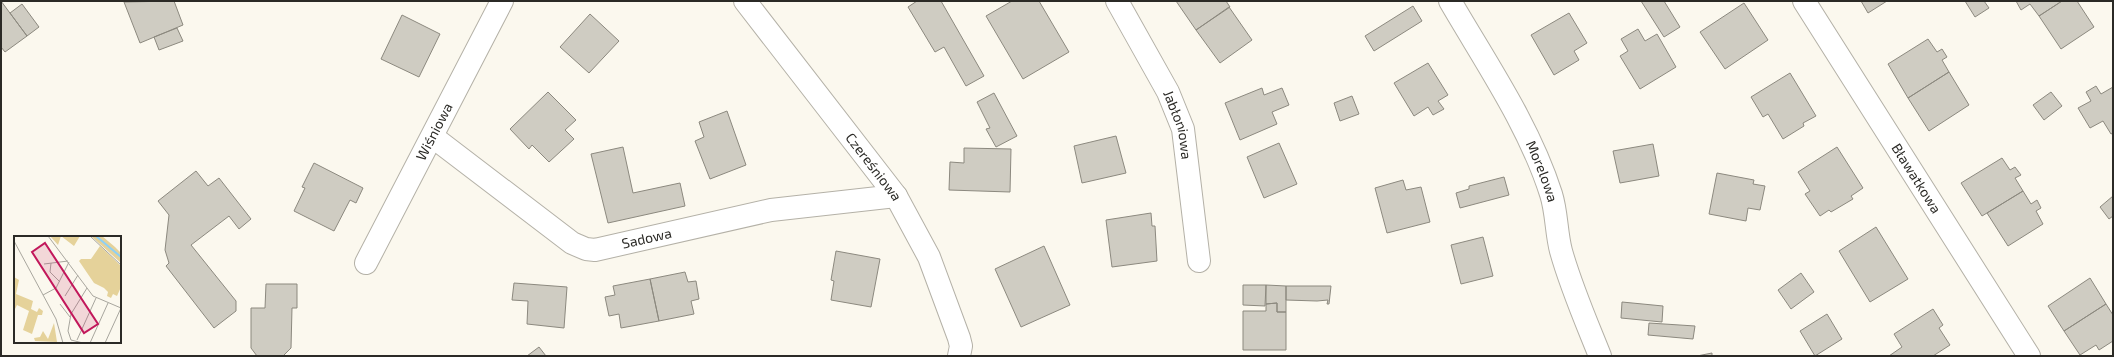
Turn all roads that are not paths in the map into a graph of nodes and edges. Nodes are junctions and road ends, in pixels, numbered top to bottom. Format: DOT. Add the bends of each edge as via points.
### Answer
graph roads {
  1 [pos="502,1"];
  2 [pos="745,1"];
  3 [pos="1117,1"];
  4 [pos="1450,1"];
  5 [pos="1804,1"];
  6 [pos="433,137"];
  7 [pos="896,196"];
  8 [pos="1199,261"];
  9 [pos="366,263"];
  10 [pos="959,356"];
  11 [pos="1600,356"];
  12 [pos="2029,356"];
  1 -- 6 [label="street, Wiśniowa"];
  2 -- 7 [label="street, Czereśniowa"];
  3 -- 8 [label="street, Jabłoniowa" via="1168,92 1183,129"];
  4 -- 11 [label="street, Morelowa" via="1516,115 1551,194 1561,249"];
  5 -- 12 [label="street, Bławatkowa"];
  6 -- 7 [label="street, Sadowa" via="572,243 590,250 771,210"];
  6 -- 9 [label="street, Wiśniowa"];
  7 -- 10 [label="street, Czereśniowa" via="929,257 959,338"];
}
